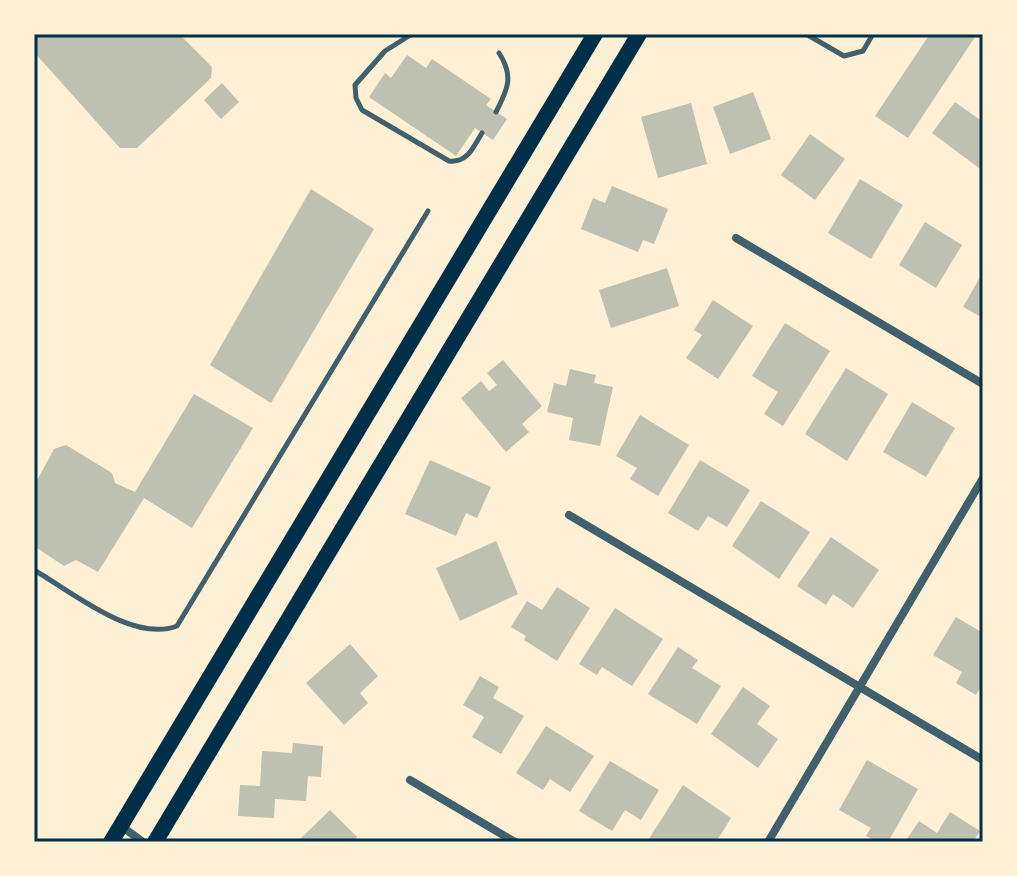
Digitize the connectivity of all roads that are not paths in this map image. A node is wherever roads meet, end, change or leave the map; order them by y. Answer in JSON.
{"nodes":[{"id":1,"x":412,"y":34,"type":"edge"},
{"id":2,"x":595,"y":34,"type":"edge"},
{"id":3,"x":639,"y":34,"type":"edge"},
{"id":4,"x":806,"y":34,"type":"edge"},
{"id":5,"x":873,"y":34,"type":"edge"},
{"id":6,"x":499,"y":53,"type":"dead end"},
{"id":7,"x":496,"y":112,"type":"dead end"},
{"id":8,"x":482,"y":133,"type":"dead end"},
{"id":9,"x":428,"y":211,"type":"dead end"},
{"id":10,"x":736,"y":238,"type":"dead end"},
{"id":11,"x":983,"y":384,"type":"edge"},
{"id":12,"x":983,"y":478,"type":"edge"},
{"id":13,"x":569,"y":515,"type":"dead end"},
{"id":14,"x":34,"y":570,"type":"edge"},
{"id":15,"x":860,"y":687,"type":"junction"},
{"id":16,"x":983,"y":760,"type":"edge"},
{"id":17,"x":410,"y":780,"type":"dead end"},
{"id":18,"x":121,"y":826,"type":"junction"},
{"id":19,"x":111,"y":842,"type":"edge"},
{"id":20,"x":143,"y":842,"type":"edge"},
{"id":21,"x":155,"y":842,"type":"edge"},
{"id":22,"x":515,"y":842,"type":"edge"},
{"id":23,"x":768,"y":842,"type":"edge"}],
"edges":[{"from":1,"to":8,"type":"lane"},
{"from":2,"to":18,"type":"main road"},
{"from":3,"to":21,"type":"main road"},
{"from":4,"to":5,"type":"lane"},
{"from":6,"to":7,"type":"lane"},
{"from":9,"to":14,"type":"lane"},
{"from":10,"to":11,"type":"street"},
{"from":12,"to":15,"type":"street"},
{"from":13,"to":15,"type":"street"},
{"from":15,"to":16,"type":"street"},
{"from":15,"to":23,"type":"street"},
{"from":17,"to":22,"type":"street"},
{"from":18,"to":19,"type":"main road"},
{"from":18,"to":20,"type":"street"}]}
